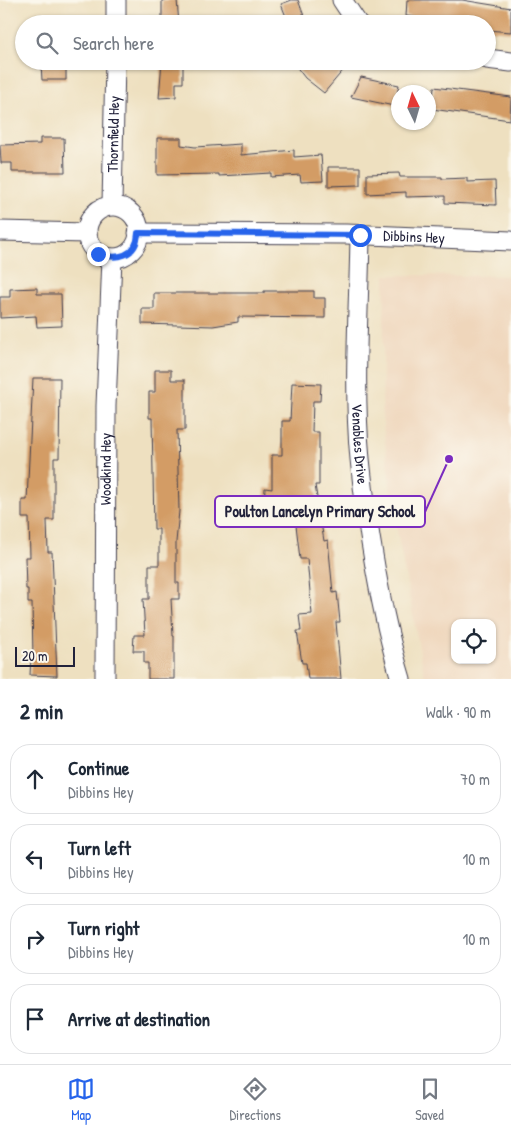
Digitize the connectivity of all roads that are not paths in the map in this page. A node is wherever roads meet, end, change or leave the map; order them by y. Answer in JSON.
{"nodes":[{"id":1,"x":116,"y":0,"type":"edge"},
{"id":2,"x":342,"y":0,"type":"edge"},
{"id":3,"x":116,"y":15,"type":"edge"},
{"id":4,"x":352,"y":15,"type":"edge"},
{"id":5,"x":496,"y":60,"type":"edge"},
{"id":6,"x":511,"y":62,"type":"edge"},
{"id":7,"x":115,"y":70,"type":"edge"},
{"id":8,"x":112,"y":205,"type":"junction"},
{"id":9,"x":0,"y":231,"type":"edge"},
{"id":10,"x":87,"y":232,"type":"junction"},
{"id":11,"x":138,"y":233,"type":"junction"},
{"id":12,"x":360,"y":235,"type":"junction"},
{"id":13,"x":511,"y":241,"type":"edge"},
{"id":14,"x":112,"y":258,"type":"junction"},
{"id":15,"x":105,"y":679,"type":"edge"},
{"id":16,"x":401,"y":679,"type":"edge"}],
"edges":[{"from":1,"to":3,"type":"street"},
{"from":2,"to":4,"type":"street"},
{"from":5,"to":6,"type":"street"},
{"from":7,"to":8,"type":"street","name":"Thornfield Hey"},
{"from":8,"to":10,"type":"street"},
{"from":8,"to":11,"type":"street"},
{"from":9,"to":10,"type":"street"},
{"from":10,"to":14,"type":"street"},
{"from":11,"to":12,"type":"street","name":"Dibbins Hey"},
{"from":11,"to":14,"type":"street"},
{"from":12,"to":13,"type":"street","name":"Dibbins Hey"},
{"from":12,"to":16,"type":"street","name":"Venables Drive"},
{"from":14,"to":15,"type":"street","name":"Woodkind Hey"}]}
